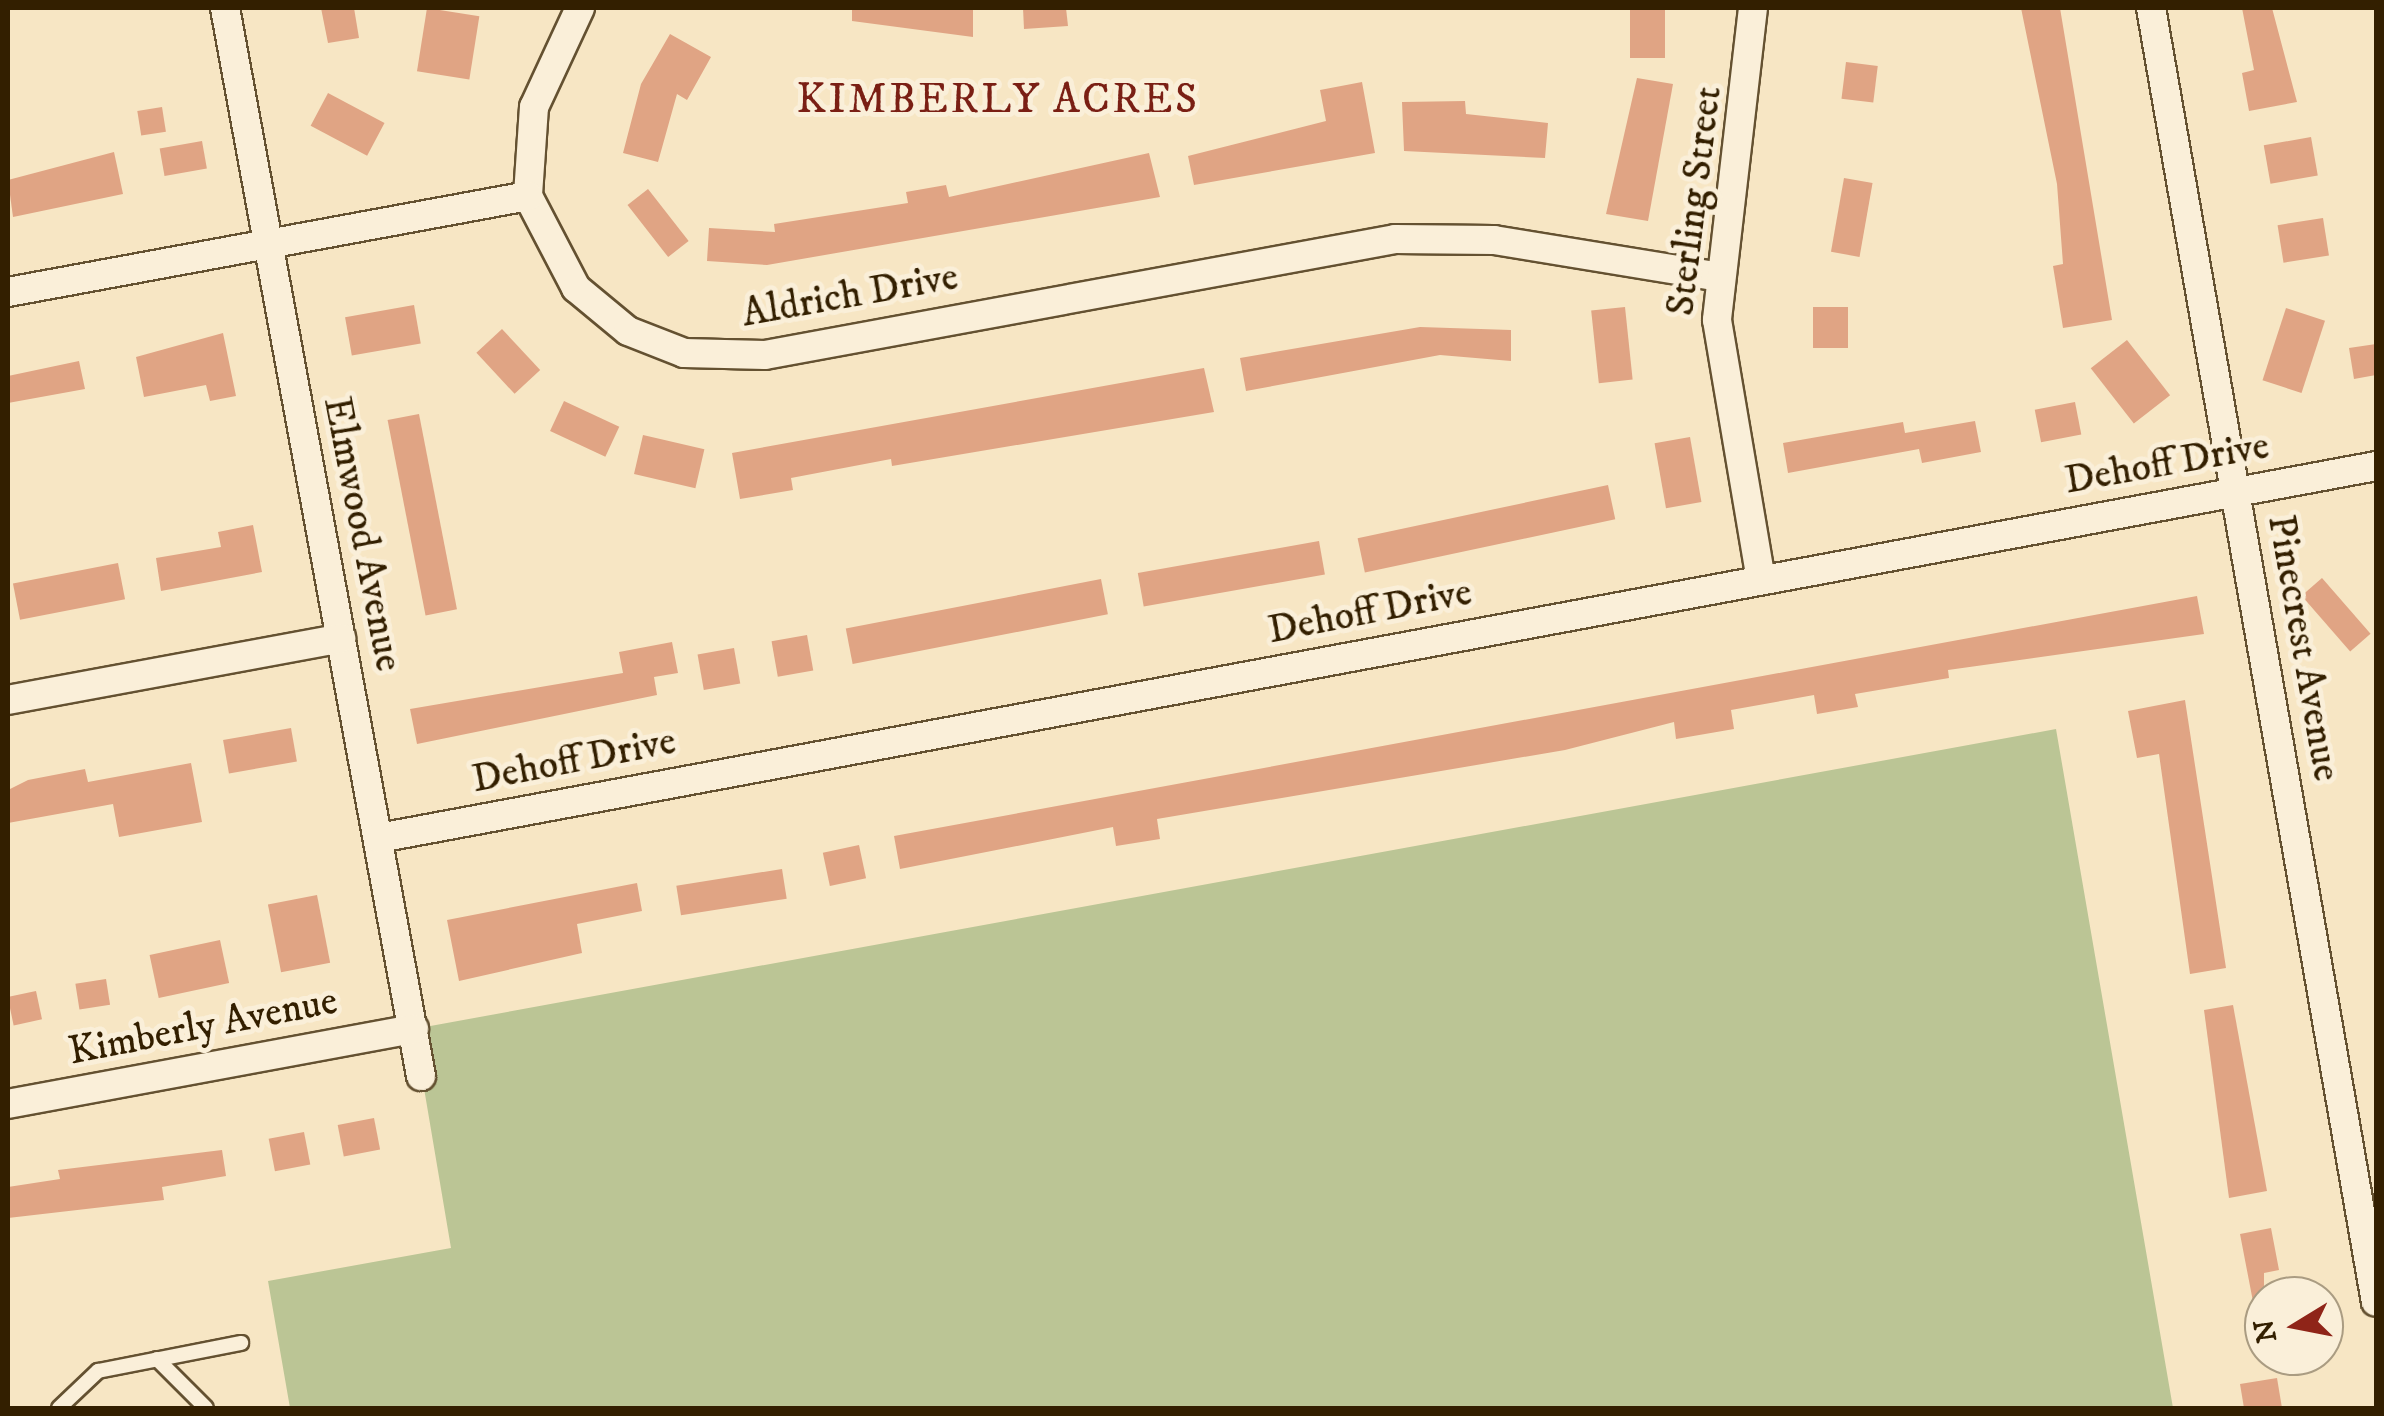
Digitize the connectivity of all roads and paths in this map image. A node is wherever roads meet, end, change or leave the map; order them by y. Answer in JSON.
{"nodes":[{"id":1,"x":225,"y":8,"type":"edge"},
{"id":2,"x":580,"y":8,"type":"edge"},
{"id":3,"x":1752,"y":8,"type":"edge"},
{"id":4,"x":2151,"y":8,"type":"edge"},
{"id":5,"x":528,"y":196,"type":"junction"},
{"id":6,"x":268,"y":243,"type":"junction"},
{"id":7,"x":1722,"y":277,"type":"junction"},
{"id":8,"x":8,"y":292,"type":"edge"},
{"id":9,"x":2376,"y":466,"type":"edge"},
{"id":10,"x":2236,"y":492,"type":"junction"},
{"id":11,"x":1761,"y":580,"type":"junction"},
{"id":12,"x":341,"y":638,"type":"junction"},
{"id":13,"x":8,"y":700,"type":"edge"},
{"id":14,"x":379,"y":838,"type":"junction"},
{"id":15,"x":414,"y":1029,"type":"junction"},
{"id":16,"x":420,"y":1076,"type":"dead end"},
{"id":17,"x":8,"y":1104,"type":"edge"},
{"id":18,"x":2376,"y":1302,"type":"edge"},
{"id":19,"x":241,"y":1343,"type":"dead end"},
{"id":20,"x":157,"y":1359,"type":"junction"},
{"id":21,"x":59,"y":1408,"type":"edge"},
{"id":22,"x":206,"y":1408,"type":"edge"}],
"edges":[{"from":1,"to":6,"type":"street","name":"Elmwood Avenue"},
{"from":2,"to":5,"type":"street"},
{"from":3,"to":7,"type":"street","name":"Sterling Street"},
{"from":4,"to":10,"type":"street","name":"Pinecrest Avenue"},
{"from":5,"to":6,"type":"street"},
{"from":5,"to":7,"type":"street","name":"Aldrich Drive"},
{"from":6,"to":8,"type":"street"},
{"from":6,"to":12,"type":"street","name":"Elmwood Avenue"},
{"from":7,"to":11,"type":"street","name":"Sterling Street"},
{"from":9,"to":10,"type":"street","name":"Dehoff Drive"},
{"from":10,"to":11,"type":"street","name":"Dehoff Drive"},
{"from":10,"to":18,"type":"street","name":"Pinecrest Avenue"},
{"from":11,"to":14,"type":"street","name":"Dehoff Drive"},
{"from":12,"to":13,"type":"street"},
{"from":12,"to":14,"type":"street","name":"Elmwood Avenue"},
{"from":14,"to":15,"type":"street","name":"Elmwood Avenue"},
{"from":15,"to":16,"type":"street","name":"Elmwood Avenue"},
{"from":15,"to":17,"type":"street","name":"Kimberly Avenue"},
{"from":19,"to":20,"type":"lane"},
{"from":20,"to":21,"type":"lane"},
{"from":20,"to":22,"type":"lane"}]}
